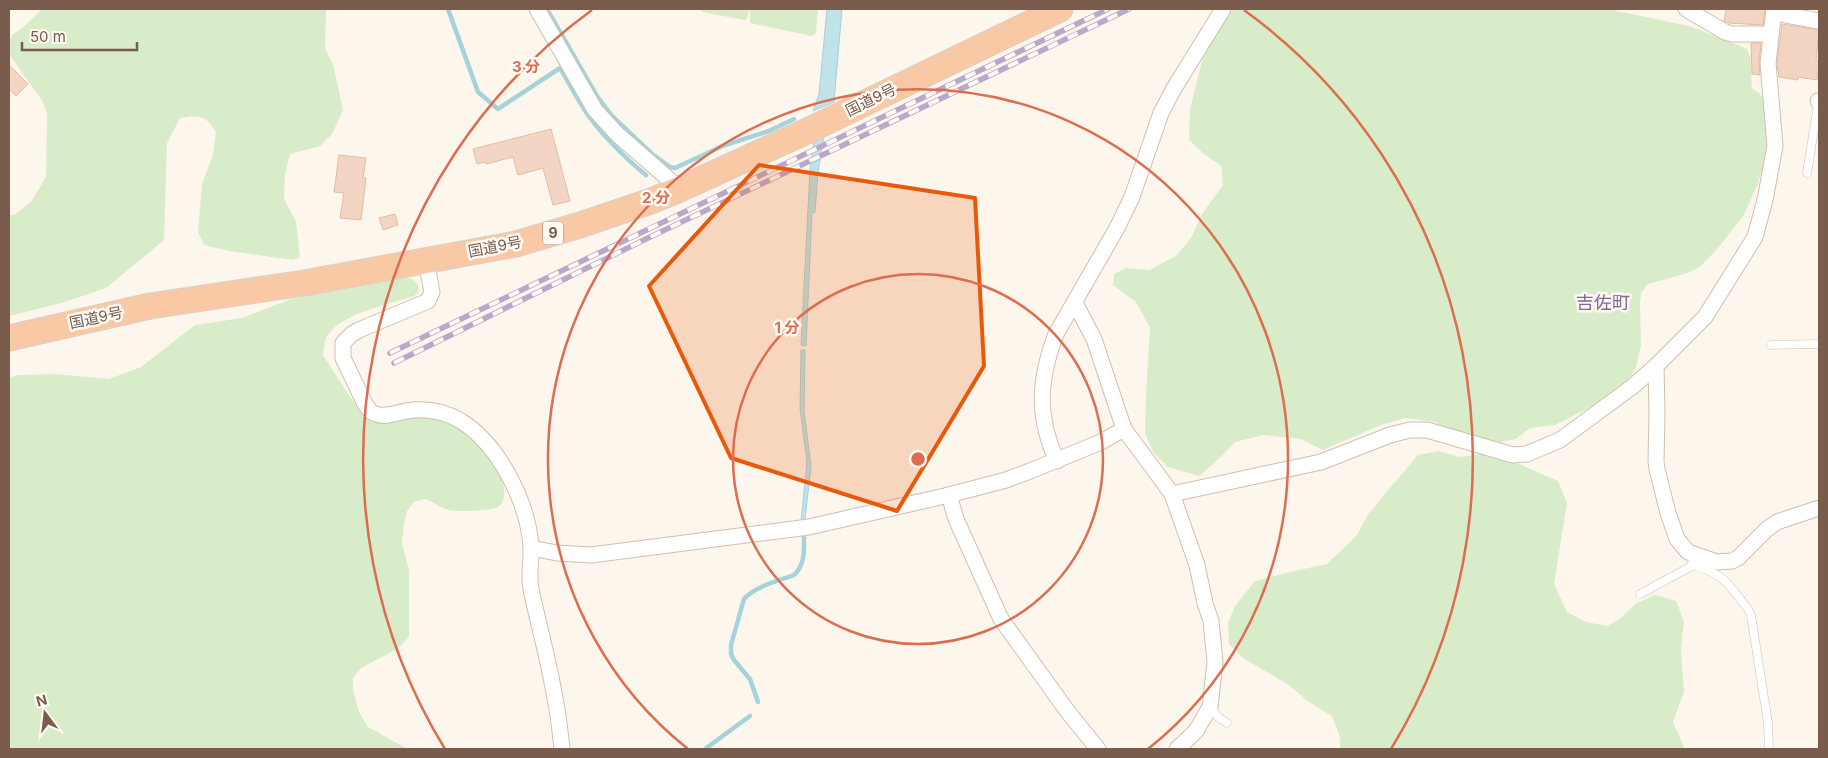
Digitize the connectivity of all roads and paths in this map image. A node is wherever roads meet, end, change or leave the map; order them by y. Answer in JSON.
{"nodes":[{"id":1,"x":537,"y":9,"type":"edge"},
{"id":2,"x":1060,"y":9,"type":"edge"},
{"id":3,"x":1223,"y":9,"type":"edge"},
{"id":4,"x":1686,"y":9,"type":"edge"},
{"id":5,"x":1774,"y":11,"type":"edge"},
{"id":6,"x":1819,"y":21,"type":"edge"},
{"id":7,"x":1770,"y":34,"type":"junction"},
{"id":8,"x":1819,"y":99,"type":"edge"},
{"id":9,"x":1807,"y":173,"type":"dead end"},
{"id":10,"x":680,"y":189,"type":"junction"},
{"id":11,"x":426,"y":260,"type":"junction"},
{"id":12,"x":1075,"y":302,"type":"junction"},
{"id":13,"x":9,"y":338,"type":"edge"},
{"id":14,"x":1819,"y":344,"type":"edge"},
{"id":15,"x":1771,"y":345,"type":"dead end"},
{"id":16,"x":1656,"y":366,"type":"junction"},
{"id":17,"x":1124,"y":429,"type":"junction"},
{"id":18,"x":1057,"y":461,"type":"junction"},
{"id":19,"x":1172,"y":494,"type":"junction"},
{"id":20,"x":949,"y":495,"type":"junction"},
{"id":21,"x":1819,"y":508,"type":"edge"},
{"id":22,"x":531,"y":548,"type":"junction"},
{"id":23,"x":1693,"y":560,"type":"junction"},
{"id":24,"x":1640,"y":594,"type":"dead end"},
{"id":25,"x":1210,"y":707,"type":"junction"},
{"id":26,"x":1227,"y":723,"type":"dead end"},
{"id":27,"x":562,"y":749,"type":"edge"},
{"id":28,"x":1098,"y":749,"type":"edge"},
{"id":29,"x":1177,"y":749,"type":"edge"},
{"id":30,"x":1769,"y":749,"type":"edge"}],
"edges":[{"from":1,"to":10,"type":"street"},
{"from":2,"to":10,"type":"highway","name":"国道9号","number":"9"},
{"from":3,"to":12,"type":"street"},
{"from":4,"to":7,"type":"street"},
{"from":5,"to":6,"type":"street"},
{"from":5,"to":7,"type":"street"},
{"from":7,"to":16,"type":"street"},
{"from":8,"to":9,"type":"lane"},
{"from":10,"to":11,"type":"highway","name":"国道9号","number":"9"},
{"from":11,"to":13,"type":"highway","name":"国道9号","number":"9"},
{"from":11,"to":22,"type":"street"},
{"from":12,"to":17,"type":"street"},
{"from":12,"to":18,"type":"street"},
{"from":14,"to":15,"type":"lane"},
{"from":16,"to":19,"type":"street"},
{"from":16,"to":23,"type":"street"},
{"from":17,"to":18,"type":"street"},
{"from":17,"to":19,"type":"street"},
{"from":18,"to":20,"type":"street"},
{"from":19,"to":25,"type":"street"},
{"from":20,"to":22,"type":"street"},
{"from":20,"to":28,"type":"street"},
{"from":21,"to":23,"type":"street"},
{"from":22,"to":27,"type":"street"},
{"from":23,"to":24,"type":"lane"},
{"from":23,"to":30,"type":"lane"},
{"from":25,"to":26,"type":"lane"},
{"from":25,"to":29,"type":"street"}]}
